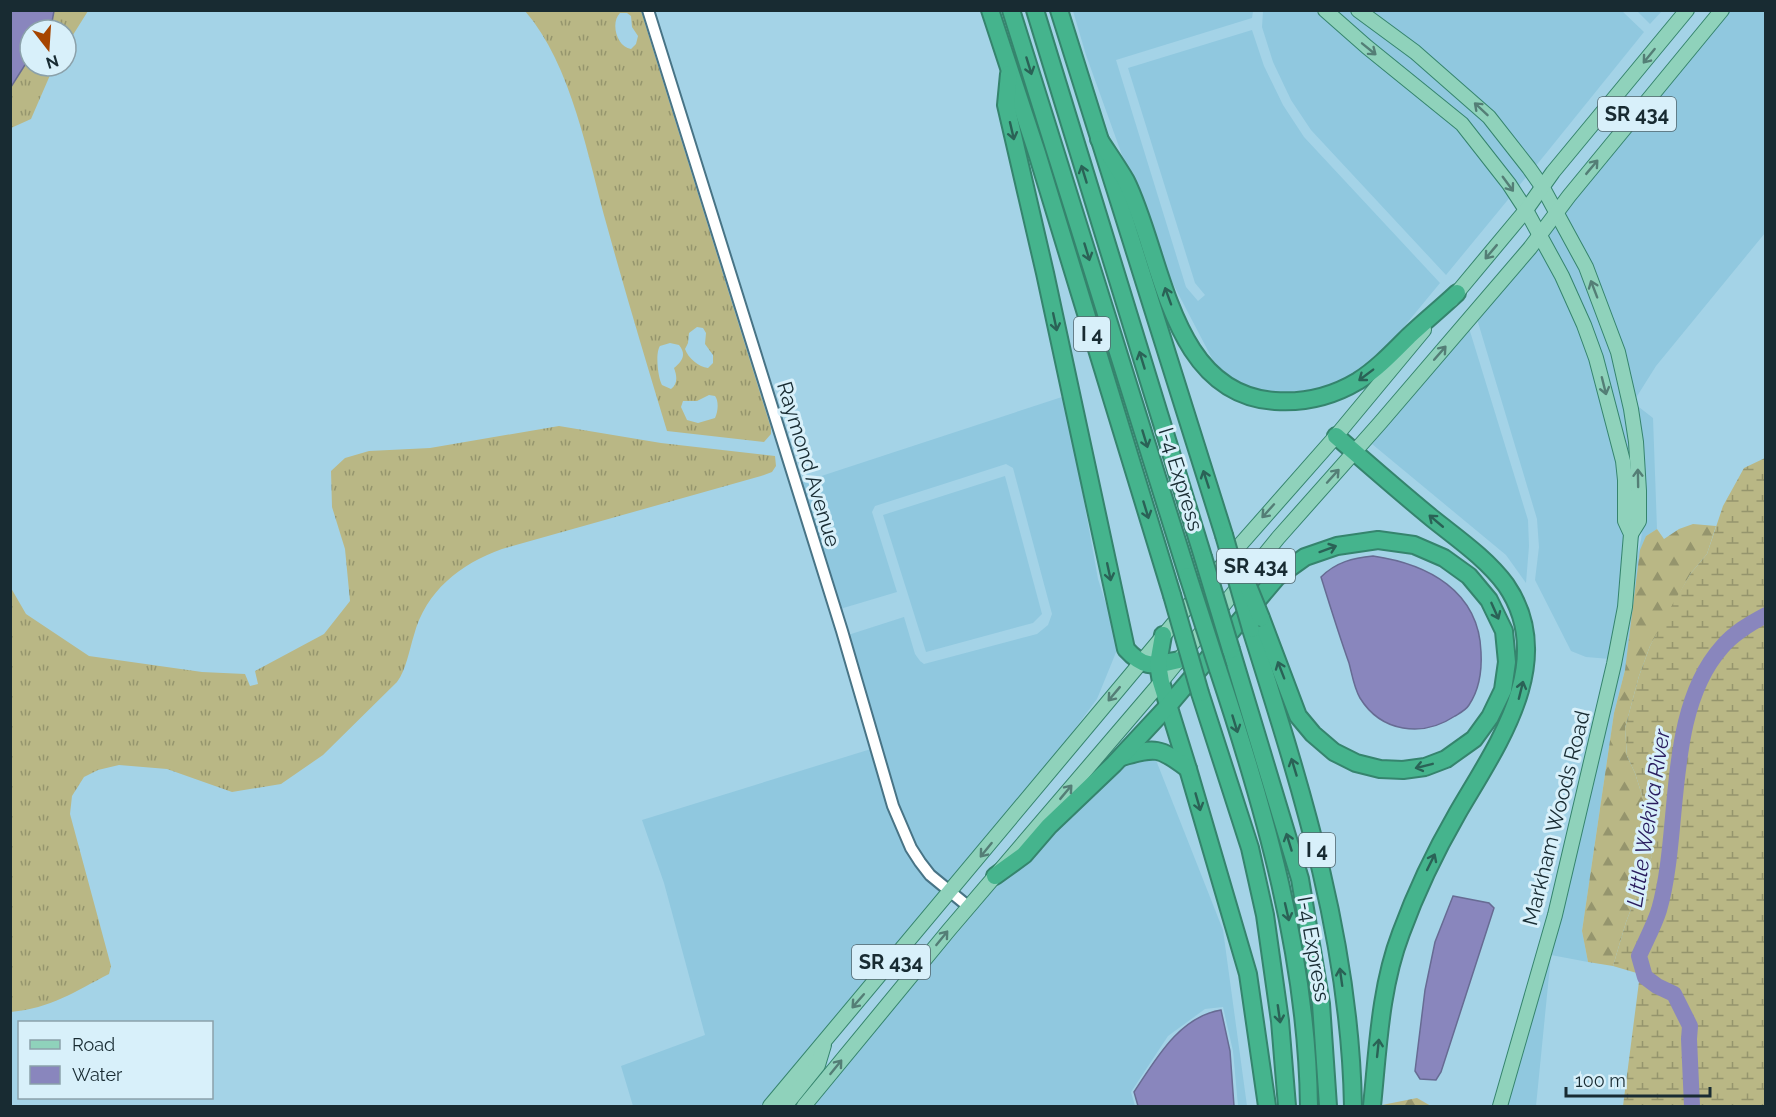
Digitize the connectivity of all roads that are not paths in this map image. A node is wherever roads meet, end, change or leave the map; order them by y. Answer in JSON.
{"nodes":[{"id":1,"x":648,"y":10,"type":"edge"},
{"id":2,"x":990,"y":10,"type":"edge"},
{"id":3,"x":1011,"y":10,"type":"edge"},
{"id":4,"x":1035,"y":10,"type":"edge"},
{"id":5,"x":1059,"y":10,"type":"edge"},
{"id":6,"x":1325,"y":10,"type":"edge"},
{"id":7,"x":1358,"y":10,"type":"edge"},
{"id":8,"x":1687,"y":10,"type":"edge"},
{"id":9,"x":1722,"y":10,"type":"edge"},
{"id":10,"x":1009,"y":74,"type":"junction"},
{"id":11,"x":1099,"y":139,"type":"junction"},
{"id":12,"x":1543,"y":188,"type":"junction"},
{"id":13,"x":1526,"y":210,"type":"junction"},
{"id":14,"x":1556,"y":213,"type":"junction"},
{"id":15,"x":1540,"y":236,"type":"junction"},
{"id":16,"x":1456,"y":293,"type":"junction"},
{"id":17,"x":1336,"y":436,"type":"junction"},
{"id":18,"x":1355,"y":452,"type":"junction"},
{"id":19,"x":1631,"y":534,"type":"junction"},
{"id":20,"x":1256,"y":624,"type":"junction"},
{"id":21,"x":1163,"y":635,"type":"junction"},
{"id":22,"x":1179,"y":660,"type":"junction"},
{"id":23,"x":1140,"y":663,"type":"junction"},
{"id":24,"x":1158,"y":664,"type":"junction"},
{"id":25,"x":1161,"y":682,"type":"junction"},
{"id":26,"x":1168,"y":706,"type":"junction"},
{"id":27,"x":1121,"y":757,"type":"junction"},
{"id":28,"x":1188,"y":769,"type":"junction"},
{"id":29,"x":995,"y":876,"type":"junction"},
{"id":30,"x":951,"y":893,"type":"junction"},
{"id":31,"x":969,"y":907,"type":"junction"},
{"id":32,"x":828,"y":1036,"type":"junction"},
{"id":33,"x":771,"y":1107,"type":"edge"},
{"id":34,"x":785,"y":1107,"type":"edge"},
{"id":35,"x":804,"y":1107,"type":"edge"},
{"id":36,"x":1267,"y":1107,"type":"edge"},
{"id":37,"x":1287,"y":1107,"type":"edge"},
{"id":38,"x":1309,"y":1107,"type":"edge"},
{"id":39,"x":1328,"y":1107,"type":"edge"},
{"id":40,"x":1353,"y":1107,"type":"edge"},
{"id":41,"x":1372,"y":1107,"type":"edge"},
{"id":42,"x":1500,"y":1107,"type":"edge"}],
"edges":[{"from":1,"to":30,"type":"street","name":"Raymond Avenue"},
{"from":2,"to":10,"type":"highway","number":"I 4"},
{"from":3,"to":38,"type":"highway","name":"I-4 Express","one_way":true,"bridge":true},
{"from":39,"to":4,"type":"highway","name":"I-4 Express","one_way":true,"bridge":true},
{"from":5,"to":11,"type":"highway","number":"I 4"},
{"from":6,"to":13,"type":"main road","name":"Markham Woods Road","one_way":true},
{"from":12,"to":7,"type":"main road","name":"Markham Woods Road","one_way":true},
{"from":8,"to":12,"type":"main road","number":"SR 434","one_way":true},
{"from":14,"to":9,"type":"main road","number":"SR 434","one_way":true},
{"from":10,"to":23,"type":"highway","one_way":true},
{"from":10,"to":37,"type":"highway","number":"I 4","one_way":true,"bridge":true},
{"from":16,"to":11,"type":"highway","one_way":true},
{"from":20,"to":11,"type":"highway","number":"I 4","one_way":true,"bridge":true},
{"from":12,"to":13,"type":"main road","number":"SR 434"},
{"from":12,"to":14,"type":"main road","name":"Markham Woods Road"},
{"from":13,"to":15,"type":"main road","name":"Markham Woods Road"},
{"from":13,"to":16,"type":"main road","number":"SR 434","one_way":true},
{"from":14,"to":15,"type":"main road","number":"SR 434"},
{"from":19,"to":14,"type":"main road","name":"Markham Woods Road","one_way":true},
{"from":18,"to":15,"type":"main road","number":"SR 434","one_way":true},
{"from":15,"to":19,"type":"main road","name":"Markham Woods Road","one_way":true},
{"from":16,"to":17,"type":"main road","number":"SR 434"},
{"from":17,"to":18,"type":"highway"},
{"from":17,"to":21,"type":"main road","number":"SR 434","one_way":true},
{"from":22,"to":18,"type":"main road","number":"SR 434","one_way":true},
{"from":41,"to":18,"type":"highway","one_way":true},
{"from":19,"to":42,"type":"main road","name":"Markham Woods Road"},
{"from":26,"to":20,"type":"highway","one_way":true},
{"from":40,"to":20,"type":"highway","number":"I 4","one_way":true},
{"from":21,"to":23,"type":"main road","number":"SR 434"},
{"from":21,"to":24,"type":"highway"},
{"from":22,"to":24,"type":"highway"},
{"from":22,"to":25,"type":"main road","number":"SR 434"},
{"from":23,"to":24,"type":"highway"},
{"from":23,"to":30,"type":"main road","number":"SR 434","one_way":true},
{"from":24,"to":25,"type":"highway"},
{"from":25,"to":26,"type":"highway"},
{"from":29,"to":25,"type":"main road","number":"SR 434","one_way":true},
{"from":26,"to":27,"type":"highway"},
{"from":26,"to":28,"type":"highway"},
{"from":27,"to":28,"type":"highway"},
{"from":27,"to":29,"type":"highway"},
{"from":28,"to":36,"type":"highway","one_way":true},
{"from":29,"to":31,"type":"main road","number":"SR 434"},
{"from":30,"to":31,"type":"street","name":"Raymond Avenue"},
{"from":30,"to":32,"type":"main road","number":"SR 434","one_way":true},
{"from":35,"to":31,"type":"main road","number":"SR 434","one_way":true},
{"from":32,"to":33,"type":"main road","number":"SR 434"},
{"from":32,"to":34,"type":"main road"}]}
